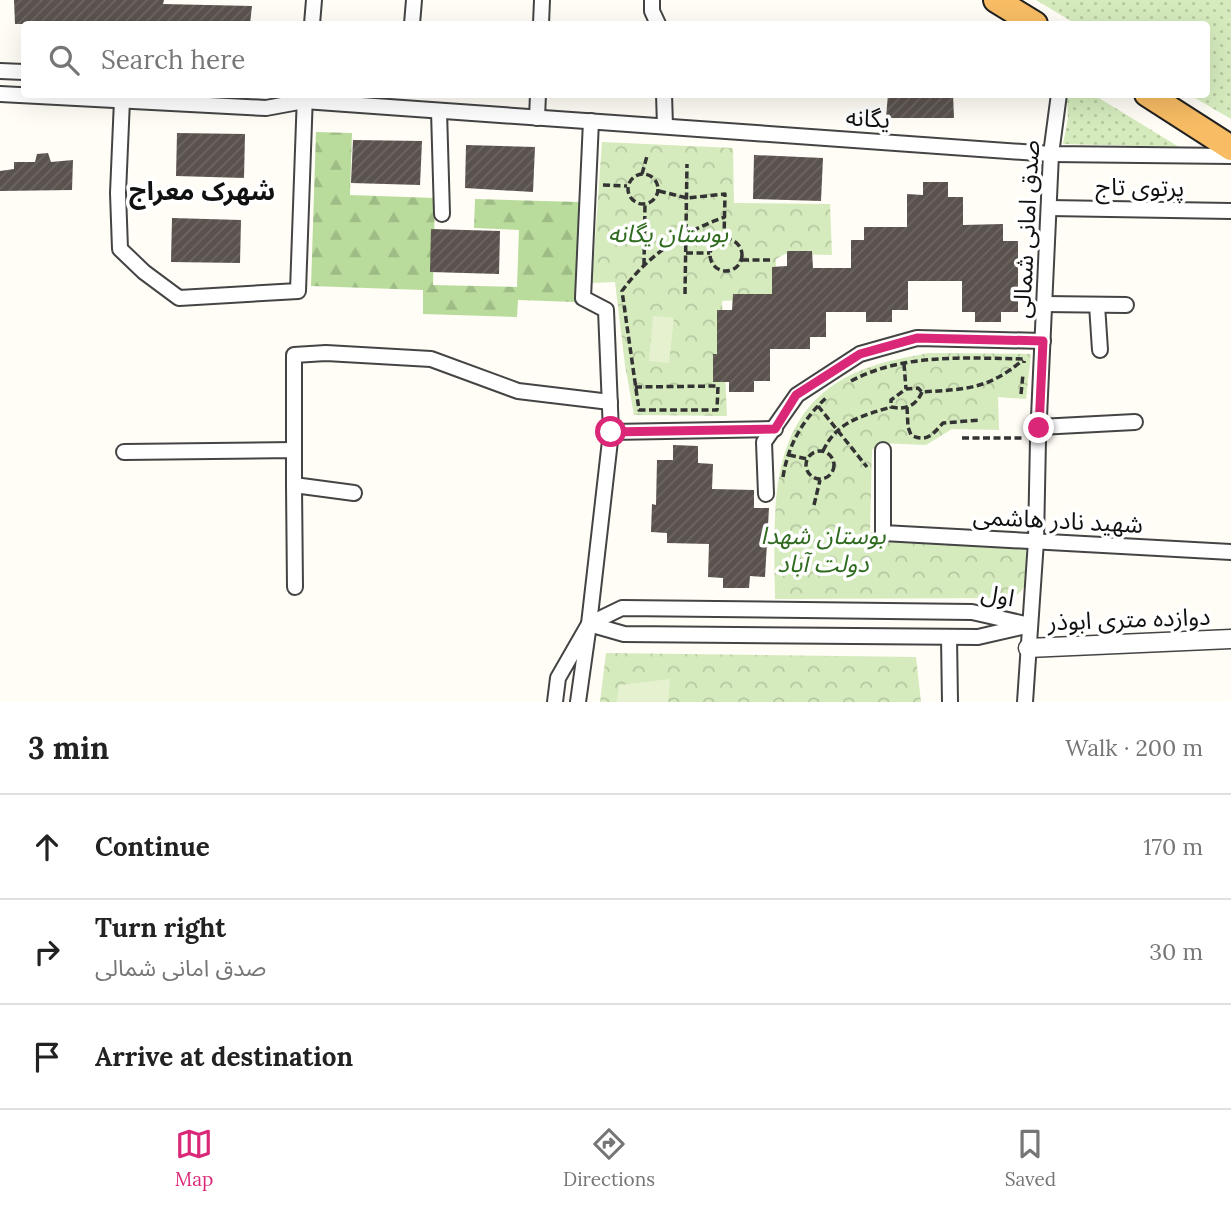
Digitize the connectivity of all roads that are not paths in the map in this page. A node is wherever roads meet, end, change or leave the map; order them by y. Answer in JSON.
{"nodes":[{"id":1,"x":314,"y":0,"type":"edge"},
{"id":2,"x":414,"y":0,"type":"edge"},
{"id":3,"x":542,"y":0,"type":"edge"},
{"id":4,"x":652,"y":0,"type":"edge"},
{"id":5,"x":990,"y":0,"type":"edge"},
{"id":6,"x":996,"y":0,"type":"edge"},
{"id":7,"x":312,"y":21,"type":"edge"},
{"id":8,"x":412,"y":21,"type":"edge"},
{"id":9,"x":541,"y":21,"type":"edge"},
{"id":10,"x":657,"y":21,"type":"edge"},
{"id":11,"x":1009,"y":21,"type":"edge"},
{"id":12,"x":1030,"y":21,"type":"edge"},
{"id":13,"x":0,"y":71,"type":"edge"},
{"id":14,"x":21,"y":72,"type":"edge"},
{"id":15,"x":0,"y":94,"type":"edge"},
{"id":16,"x":21,"y":95,"type":"edge"},
{"id":17,"x":81,"y":98,"type":"edge"},
{"id":18,"x":305,"y":98,"type":"edge"},
{"id":19,"x":538,"y":98,"type":"edge"},
{"id":20,"x":664,"y":98,"type":"edge"},
{"id":21,"x":1058,"y":98,"type":"edge"},
{"id":22,"x":1153,"y":98,"type":"edge"},
{"id":23,"x":122,"y":100,"type":"junction"},
{"id":24,"x":407,"y":102,"type":"edge"},
{"id":25,"x":439,"y":111,"type":"junction"},
{"id":26,"x":537,"y":118,"type":"junction"},
{"id":27,"x":591,"y":121,"type":"junction"},
{"id":28,"x":665,"y":126,"type":"junction"},
{"id":29,"x":1231,"y":148,"type":"edge"},
{"id":30,"x":1051,"y":153,"type":"junction"},
{"id":31,"x":1231,"y":156,"type":"edge"},
{"id":32,"x":1049,"y":208,"type":"junction"},
{"id":33,"x":1231,"y":211,"type":"edge"},
{"id":34,"x":442,"y":214,"type":"dead end"},
{"id":35,"x":1044,"y":304,"type":"junction"},
{"id":36,"x":1097,"y":304,"type":"junction"},
{"id":37,"x":1126,"y":305,"type":"dead end"},
{"id":38,"x":1043,"y":341,"type":"junction"},
{"id":39,"x":1100,"y":350,"type":"dead end"},
{"id":40,"x":610,"y":402,"type":"junction"},
{"id":41,"x":1135,"y":422,"type":"dead end"},
{"id":42,"x":775,"y":429,"type":"junction"},
{"id":43,"x":611,"y":432,"type":"junction"},
{"id":44,"x":1038,"y":433,"type":"junction"},
{"id":45,"x":294,"y":450,"type":"junction"},
{"id":46,"x":883,"y":450,"type":"dead end"},
{"id":47,"x":124,"y":452,"type":"dead end"},
{"id":48,"x":294,"y":485,"type":"junction"},
{"id":49,"x":354,"y":493,"type":"dead end"},
{"id":50,"x":766,"y":494,"type":"dead end"},
{"id":51,"x":1036,"y":541,"type":"junction"},
{"id":52,"x":1231,"y":552,"type":"edge"},
{"id":53,"x":295,"y":587,"type":"dead end"},
{"id":54,"x":589,"y":624,"type":"junction"},
{"id":55,"x":1030,"y":625,"type":"junction"},
{"id":56,"x":949,"y":637,"type":"junction"},
{"id":57,"x":1231,"y":639,"type":"edge"},
{"id":58,"x":1028,"y":648,"type":"junction"},
{"id":59,"x":555,"y":702,"type":"edge"},
{"id":60,"x":578,"y":702,"type":"edge"},
{"id":61,"x":950,"y":702,"type":"edge"},
{"id":62,"x":1025,"y":702,"type":"edge"}],
"edges":[{"from":1,"to":7,"type":"street"},
{"from":2,"to":8,"type":"street"},
{"from":3,"to":9,"type":"street"},
{"from":4,"to":10,"type":"street"},
{"from":5,"to":11,"type":"street"},
{"from":6,"to":12,"type":"highway"},
{"from":13,"to":14,"type":"street"},
{"from":15,"to":16,"type":"street","name":"یگانه"},
{"from":17,"to":23,"type":"street","name":"یگانه"},
{"from":18,"to":23,"type":"street","name":"یگانه"},
{"from":18,"to":23,"type":"street"},
{"from":18,"to":24,"type":"street","name":"یگانه"},
{"from":19,"to":26,"type":"street"},
{"from":20,"to":28,"type":"street"},
{"from":21,"to":30,"type":"street","name":"صدق امانی شمالی"},
{"from":22,"to":29,"type":"highway"},
{"from":24,"to":25,"type":"street","name":"یگانه"},
{"from":25,"to":26,"type":"street","name":"یگانه"},
{"from":25,"to":34,"type":"street"},
{"from":26,"to":27,"type":"street","name":"یگانه"},
{"from":27,"to":28,"type":"street","name":"یگانه"},
{"from":27,"to":40,"type":"street"},
{"from":28,"to":30,"type":"street","name":"یگانه"},
{"from":30,"to":31,"type":"street","name":"یگانه"},
{"from":30,"to":32,"type":"street","name":"صدق امانی شمالی"},
{"from":32,"to":33,"type":"street","name":"پرتوی تاج"},
{"from":32,"to":35,"type":"street","name":"صدق امانی شمالی"},
{"from":35,"to":36,"type":"street"},
{"from":35,"to":38,"type":"street","name":"صدق امانی شمالی"},
{"from":36,"to":37,"type":"street"},
{"from":36,"to":39,"type":"street"},
{"from":38,"to":42,"type":"street"},
{"from":38,"to":44,"type":"street","name":"صدق امانی شمالی"},
{"from":40,"to":43,"type":"street"},
{"from":40,"to":45,"type":"street"},
{"from":41,"to":44,"type":"street"},
{"from":42,"to":43,"type":"street"},
{"from":42,"to":50,"type":"street"},
{"from":43,"to":54,"type":"street"},
{"from":44,"to":51,"type":"street","name":"صدق امانی شمالی"},
{"from":45,"to":47,"type":"street"},
{"from":45,"to":48,"type":"street"},
{"from":46,"to":51,"type":"street","name":"شهید نادر هاشمی"},
{"from":48,"to":49,"type":"street"},
{"from":48,"to":53,"type":"street"},
{"from":51,"to":52,"type":"street","name":"شهید نادر هاشمی"},
{"from":51,"to":55,"type":"street","name":"صدق امانی شمالی"},
{"from":54,"to":55,"type":"street","name":"اول"},
{"from":54,"to":56,"type":"street","name":"اول"},
{"from":54,"to":59,"type":"street"},
{"from":54,"to":60,"type":"street"},
{"from":55,"to":56,"type":"street","name":"اول"},
{"from":55,"to":58,"type":"street","name":"صدق امانی شمالی"},
{"from":56,"to":61,"type":"street"},
{"from":57,"to":58,"type":"street","name":"دوازده متری ابوذر"},
{"from":58,"to":62,"type":"street","name":"صدق امانی شمالی"}]}
